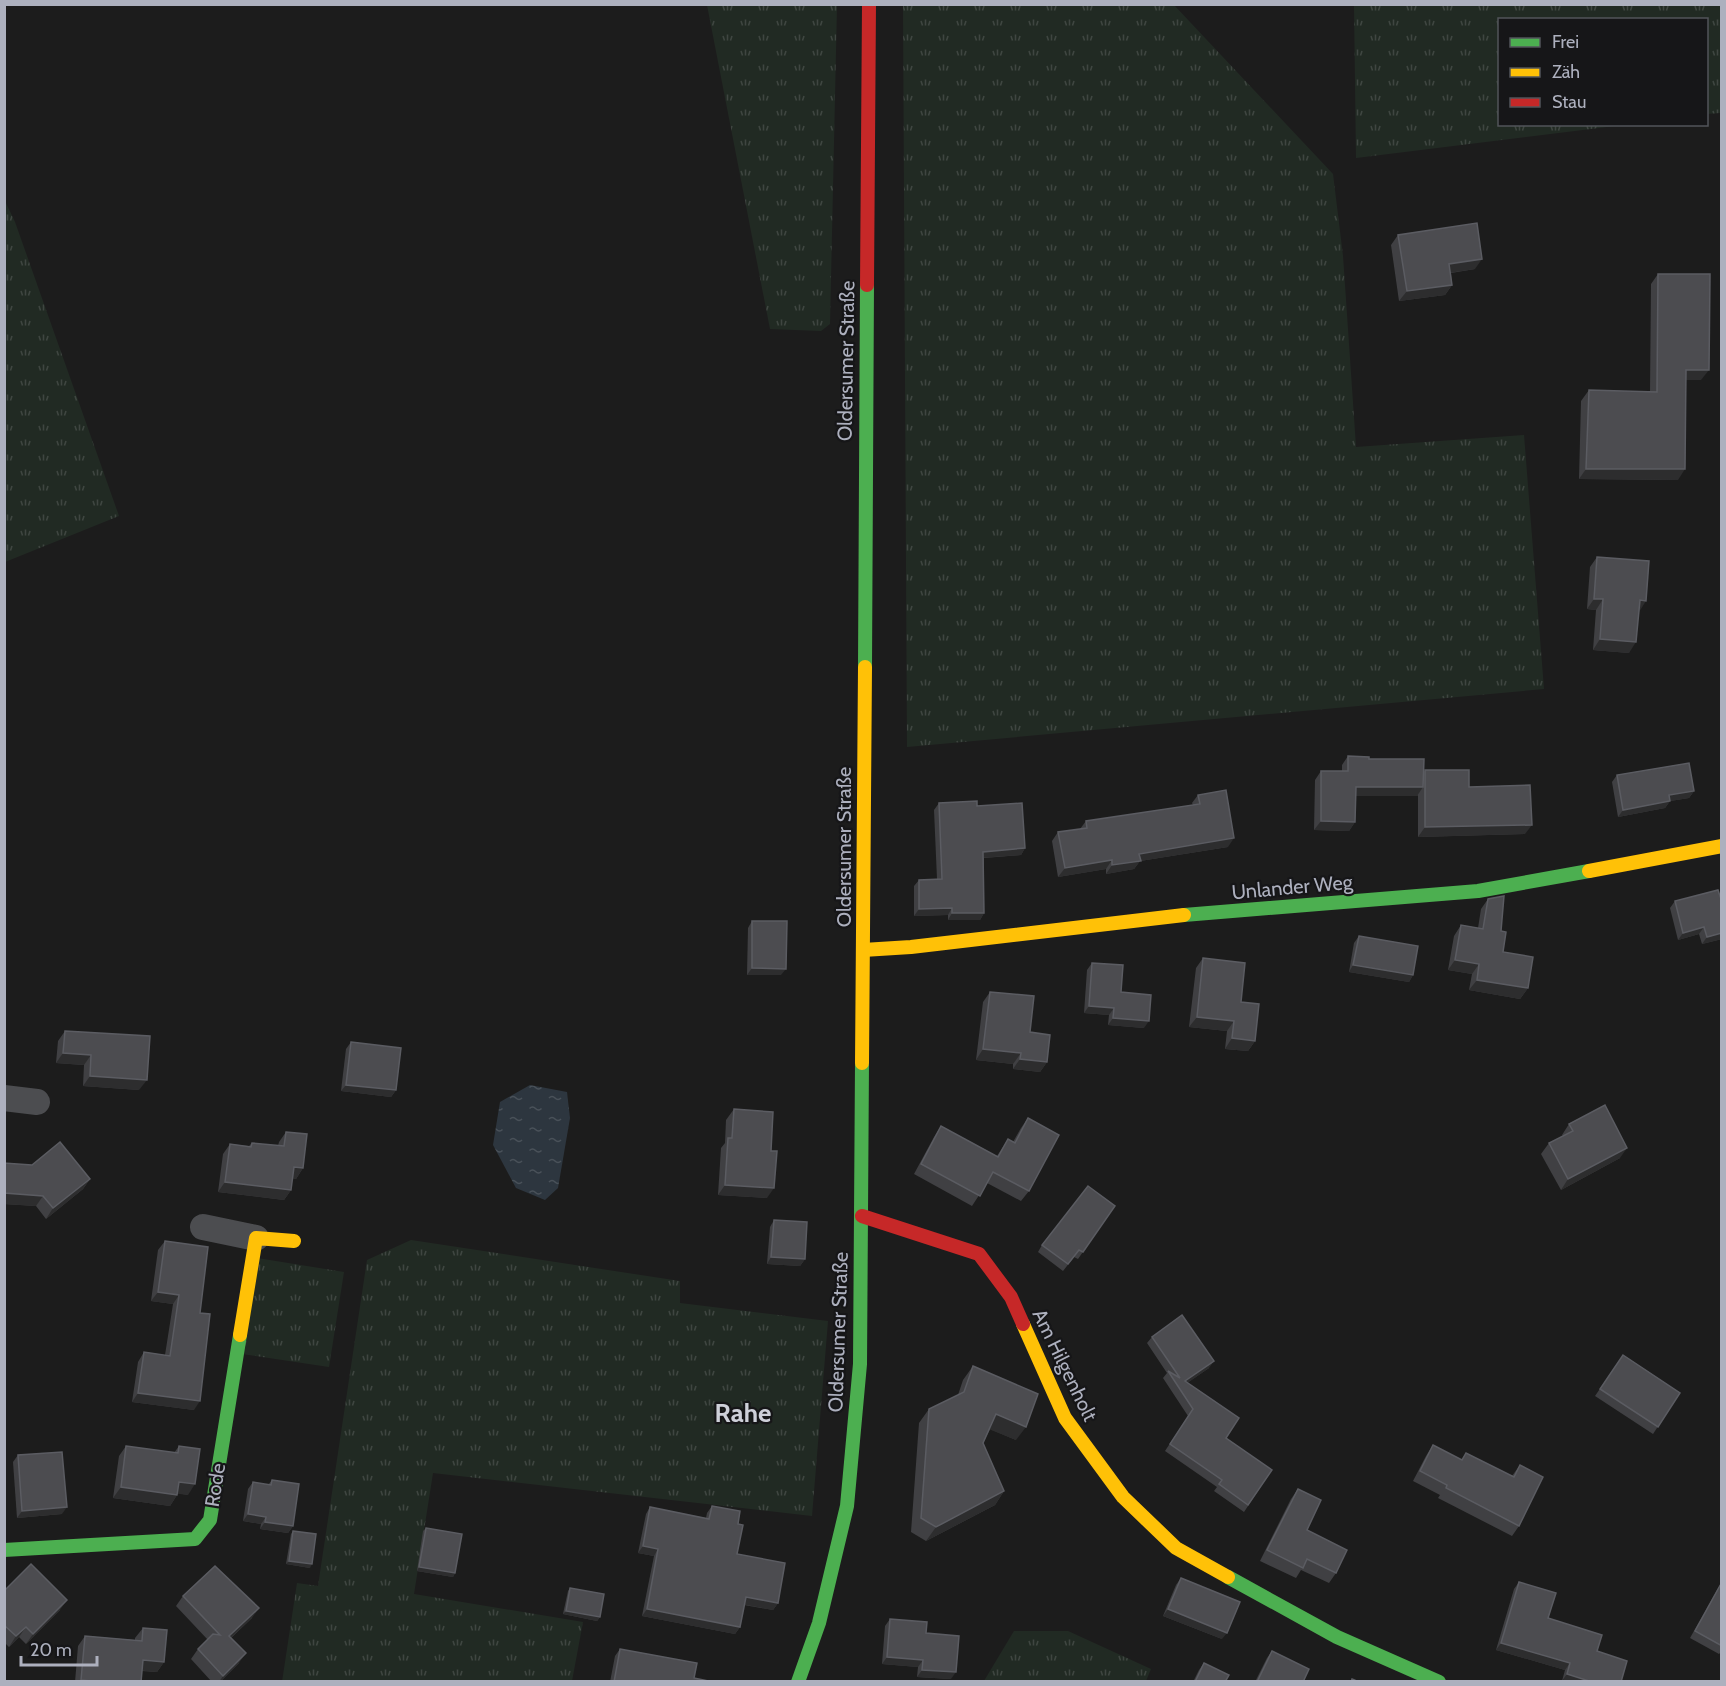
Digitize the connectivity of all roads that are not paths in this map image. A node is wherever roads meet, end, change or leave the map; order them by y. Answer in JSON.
{"nodes":[{"id":1,"x":868,"y":4,"type":"edge"},
{"id":2,"x":1722,"y":846,"type":"edge"},
{"id":3,"x":863,"y":950,"type":"junction"},
{"id":4,"x":4,"y":1098,"type":"edge"},
{"id":5,"x":37,"y":1102,"type":"dead end"},
{"id":6,"x":862,"y":1216,"type":"junction"},
{"id":7,"x":203,"y":1227,"type":"dead end"},
{"id":8,"x":256,"y":1238,"type":"junction"},
{"id":9,"x":294,"y":1240,"type":"dead end"},
{"id":10,"x":4,"y":1550,"type":"edge"},
{"id":11,"x":798,"y":1682,"type":"edge"},
{"id":12,"x":1439,"y":1682,"type":"edge"}],
"edges":[{"from":1,"to":3,"type":"street","name":"Oldersumer Straße"},
{"from":2,"to":3,"type":"street","name":"Unlander Weg"},
{"from":3,"to":6,"type":"street","name":"Oldersumer Straße"},
{"from":4,"to":5,"type":"street"},
{"from":6,"to":11,"type":"street","name":"Oldersumer Straße"},
{"from":6,"to":12,"type":"street","name":"Am Hilgenholt"},
{"from":7,"to":8,"type":"street"},
{"from":8,"to":9,"type":"street"},
{"from":8,"to":10,"type":"street","name":"Rode"}]}
